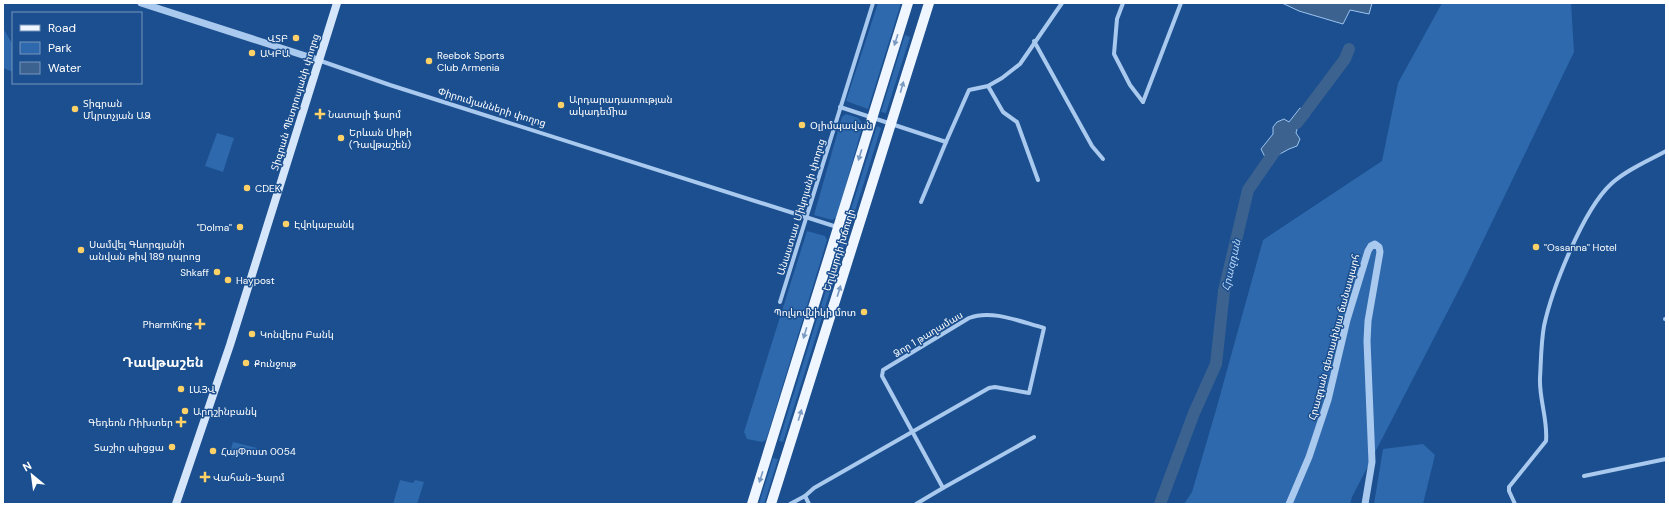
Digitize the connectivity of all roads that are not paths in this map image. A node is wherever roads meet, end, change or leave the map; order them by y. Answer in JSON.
{"nodes":[{"id":1,"x":141,"y":3,"type":"edge"},
{"id":2,"x":332,"y":3,"type":"edge"},
{"id":3,"x":337,"y":3,"type":"edge"},
{"id":4,"x":873,"y":3,"type":"edge"},
{"id":5,"x":908,"y":3,"type":"edge"},
{"id":6,"x":929,"y":3,"type":"edge"},
{"id":7,"x":1062,"y":3,"type":"edge"},
{"id":8,"x":1123,"y":3,"type":"edge"},
{"id":9,"x":1181,"y":3,"type":"edge"},
{"id":10,"x":1034,"y":41,"type":"junction"},
{"id":11,"x":316,"y":59,"type":"junction"},
{"id":12,"x":988,"y":86,"type":"junction"},
{"id":13,"x":840,"y":107,"type":"junction"},
{"id":14,"x":872,"y":118,"type":"junction"},
{"id":15,"x":891,"y":124,"type":"junction"},
{"id":16,"x":946,"y":142,"type":"junction"},
{"id":17,"x":1666,"y":151,"type":"edge"},
{"id":18,"x":1103,"y":160,"type":"dead end"},
{"id":19,"x":1038,"y":180,"type":"dead end"},
{"id":20,"x":921,"y":202,"type":"dead end"},
{"id":21,"x":806,"y":218,"type":"junction"},
{"id":22,"x":838,"y":228,"type":"junction"},
{"id":23,"x":780,"y":302,"type":"dead end"},
{"id":24,"x":912,"y":432,"type":"junction"},
{"id":25,"x":1034,"y":437,"type":"dead end"},
{"id":26,"x":769,"y":450,"type":"junction"},
{"id":27,"x":786,"y":457,"type":"junction"},
{"id":28,"x":1666,"y":459,"type":"edge"},
{"id":29,"x":1584,"y":476,"type":"dead end"},
{"id":30,"x":943,"y":488,"type":"junction"},
{"id":31,"x":805,"y":496,"type":"junction"},
{"id":32,"x":174,"y":504,"type":"edge"},
{"id":33,"x":752,"y":504,"type":"edge"},
{"id":34,"x":771,"y":504,"type":"edge"},
{"id":35,"x":790,"y":504,"type":"edge"},
{"id":36,"x":809,"y":504,"type":"edge"},
{"id":37,"x":916,"y":504,"type":"edge"},
{"id":38,"x":1289,"y":504,"type":"edge"},
{"id":39,"x":1365,"y":504,"type":"edge"},
{"id":40,"x":1515,"y":504,"type":"edge"}],
"edges":[{"from":1,"to":11,"type":"street","name":"Փիրումյանների փողոց"},
{"from":2,"to":11,"type":"main road","name":"Տիգրան Պետրոսյանի փողոց"},
{"from":3,"to":11,"type":"main road","name":"Տիգրան Պետրոսյանի փողոց"},
{"from":4,"to":13,"type":"street","name":"Անաստաս Միկոյանի փողոց"},
{"from":5,"to":14,"type":"main road","name":"Եղվարդի խճուղի","one_way":true},
{"from":15,"to":6,"type":"main road","name":"Եղվարդի խճուղի","one_way":true},
{"from":7,"to":10,"type":"street"},
{"from":8,"to":9,"type":"street"},
{"from":10,"to":12,"type":"street"},
{"from":10,"to":18,"type":"street"},
{"from":11,"to":21,"type":"street","name":"Փիրումյանների փողոց"},
{"from":11,"to":32,"type":"main road","name":"Տիգրան Պետրոսյանի փողոց"},
{"from":12,"to":16,"type":"street"},
{"from":12,"to":19,"type":"street"},
{"from":13,"to":14,"type":"street"},
{"from":13,"to":21,"type":"street","name":"Անաստաս Միկոյանի փողոց"},
{"from":14,"to":15,"type":"street"},
{"from":14,"to":22,"type":"main road","name":"Եղվարդի խճուղի","one_way":true},
{"from":15,"to":16,"type":"street"},
{"from":27,"to":15,"type":"main road","name":"Եղվարդի խճուղի","one_way":true},
{"from":16,"to":20,"type":"street"},
{"from":17,"to":40,"type":"street"},
{"from":21,"to":22,"type":"street","name":"Փիրումյանների փողոց"},
{"from":21,"to":23,"type":"street","name":"Անաստաս Միկոյանի փողոց"},
{"from":22,"to":26,"type":"main road","name":"Եղվարդի խճուղի","one_way":true},
{"from":24,"to":24,"type":"street","name":"Ձոր 1 թաղամաս"},
{"from":24,"to":30,"type":"street","name":"Ձոր 1 թաղամաս"},
{"from":24,"to":31,"type":"street","name":"Ձոր 1 թաղամաս"},
{"from":25,"to":30,"type":"street"},
{"from":26,"to":27,"type":"main road"},
{"from":26,"to":33,"type":"main road","name":"Եղվարդի խճուղի","one_way":true},
{"from":27,"to":34,"type":"main road","name":"Եղվարդի խճուղի"},
{"from":28,"to":29,"type":"street"},
{"from":30,"to":37,"type":"street"},
{"from":31,"to":35,"type":"street","name":"Ձոր 1 թաղամաս"},
{"from":31,"to":36,"type":"street"},
{"from":38,"to":39,"type":"street","name":"Հրազդան գետափնյա ճանապարհ"}]}
